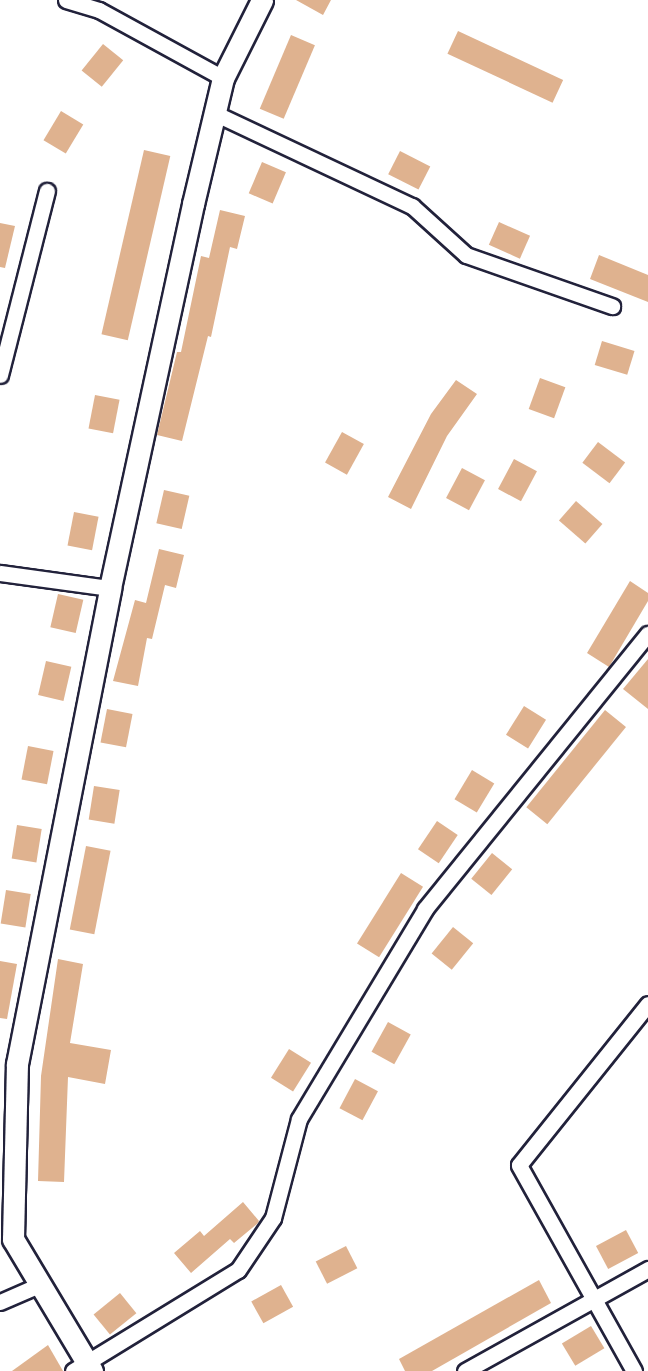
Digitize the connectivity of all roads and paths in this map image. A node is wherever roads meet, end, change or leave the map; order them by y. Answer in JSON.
{"nodes":[{"id":1,"x":66,"y":0,"type":"edge"},
{"id":2,"x":262,"y":0,"type":"edge"},
{"id":3,"x":223,"y":78,"type":"junction"},
{"id":4,"x":214,"y":112,"type":"junction"},
{"id":5,"x":47,"y":191,"type":"dead end"},
{"id":6,"x":612,"y":306,"type":"dead end"},
{"id":7,"x":0,"y":375,"type":"edge"},
{"id":8,"x":0,"y":573,"type":"edge"},
{"id":9,"x":110,"y":588,"type":"junction"},
{"id":10,"x":648,"y":633,"type":"edge"},
{"id":11,"x":648,"y":1004,"type":"edge"},
{"id":12,"x":648,"y":1269,"type":"edge"},
{"id":13,"x":39,"y":1285,"type":"junction"},
{"id":14,"x":592,"y":1301,"type":"junction"},
{"id":15,"x":0,"y":1302,"type":"edge"},
{"id":16,"x":83,"y":1368,"type":"edge"},
{"id":17,"x":465,"y":1371,"type":"edge"},
{"id":18,"x":634,"y":1371,"type":"edge"}],
"edges":[{"from":1,"to":3,"type":"street"},
{"from":2,"to":3,"type":"street"},
{"from":3,"to":4,"type":"street"},
{"from":4,"to":6,"type":"street"},
{"from":4,"to":9,"type":"street"},
{"from":5,"to":7,"type":"street"},
{"from":8,"to":9,"type":"street"},
{"from":9,"to":13,"type":"street"},
{"from":10,"to":16,"type":"street"},
{"from":11,"to":14,"type":"street"},
{"from":12,"to":14,"type":"street"},
{"from":13,"to":15,"type":"street"},
{"from":13,"to":16,"type":"street"},
{"from":14,"to":17,"type":"street"},
{"from":14,"to":18,"type":"street"}]}
